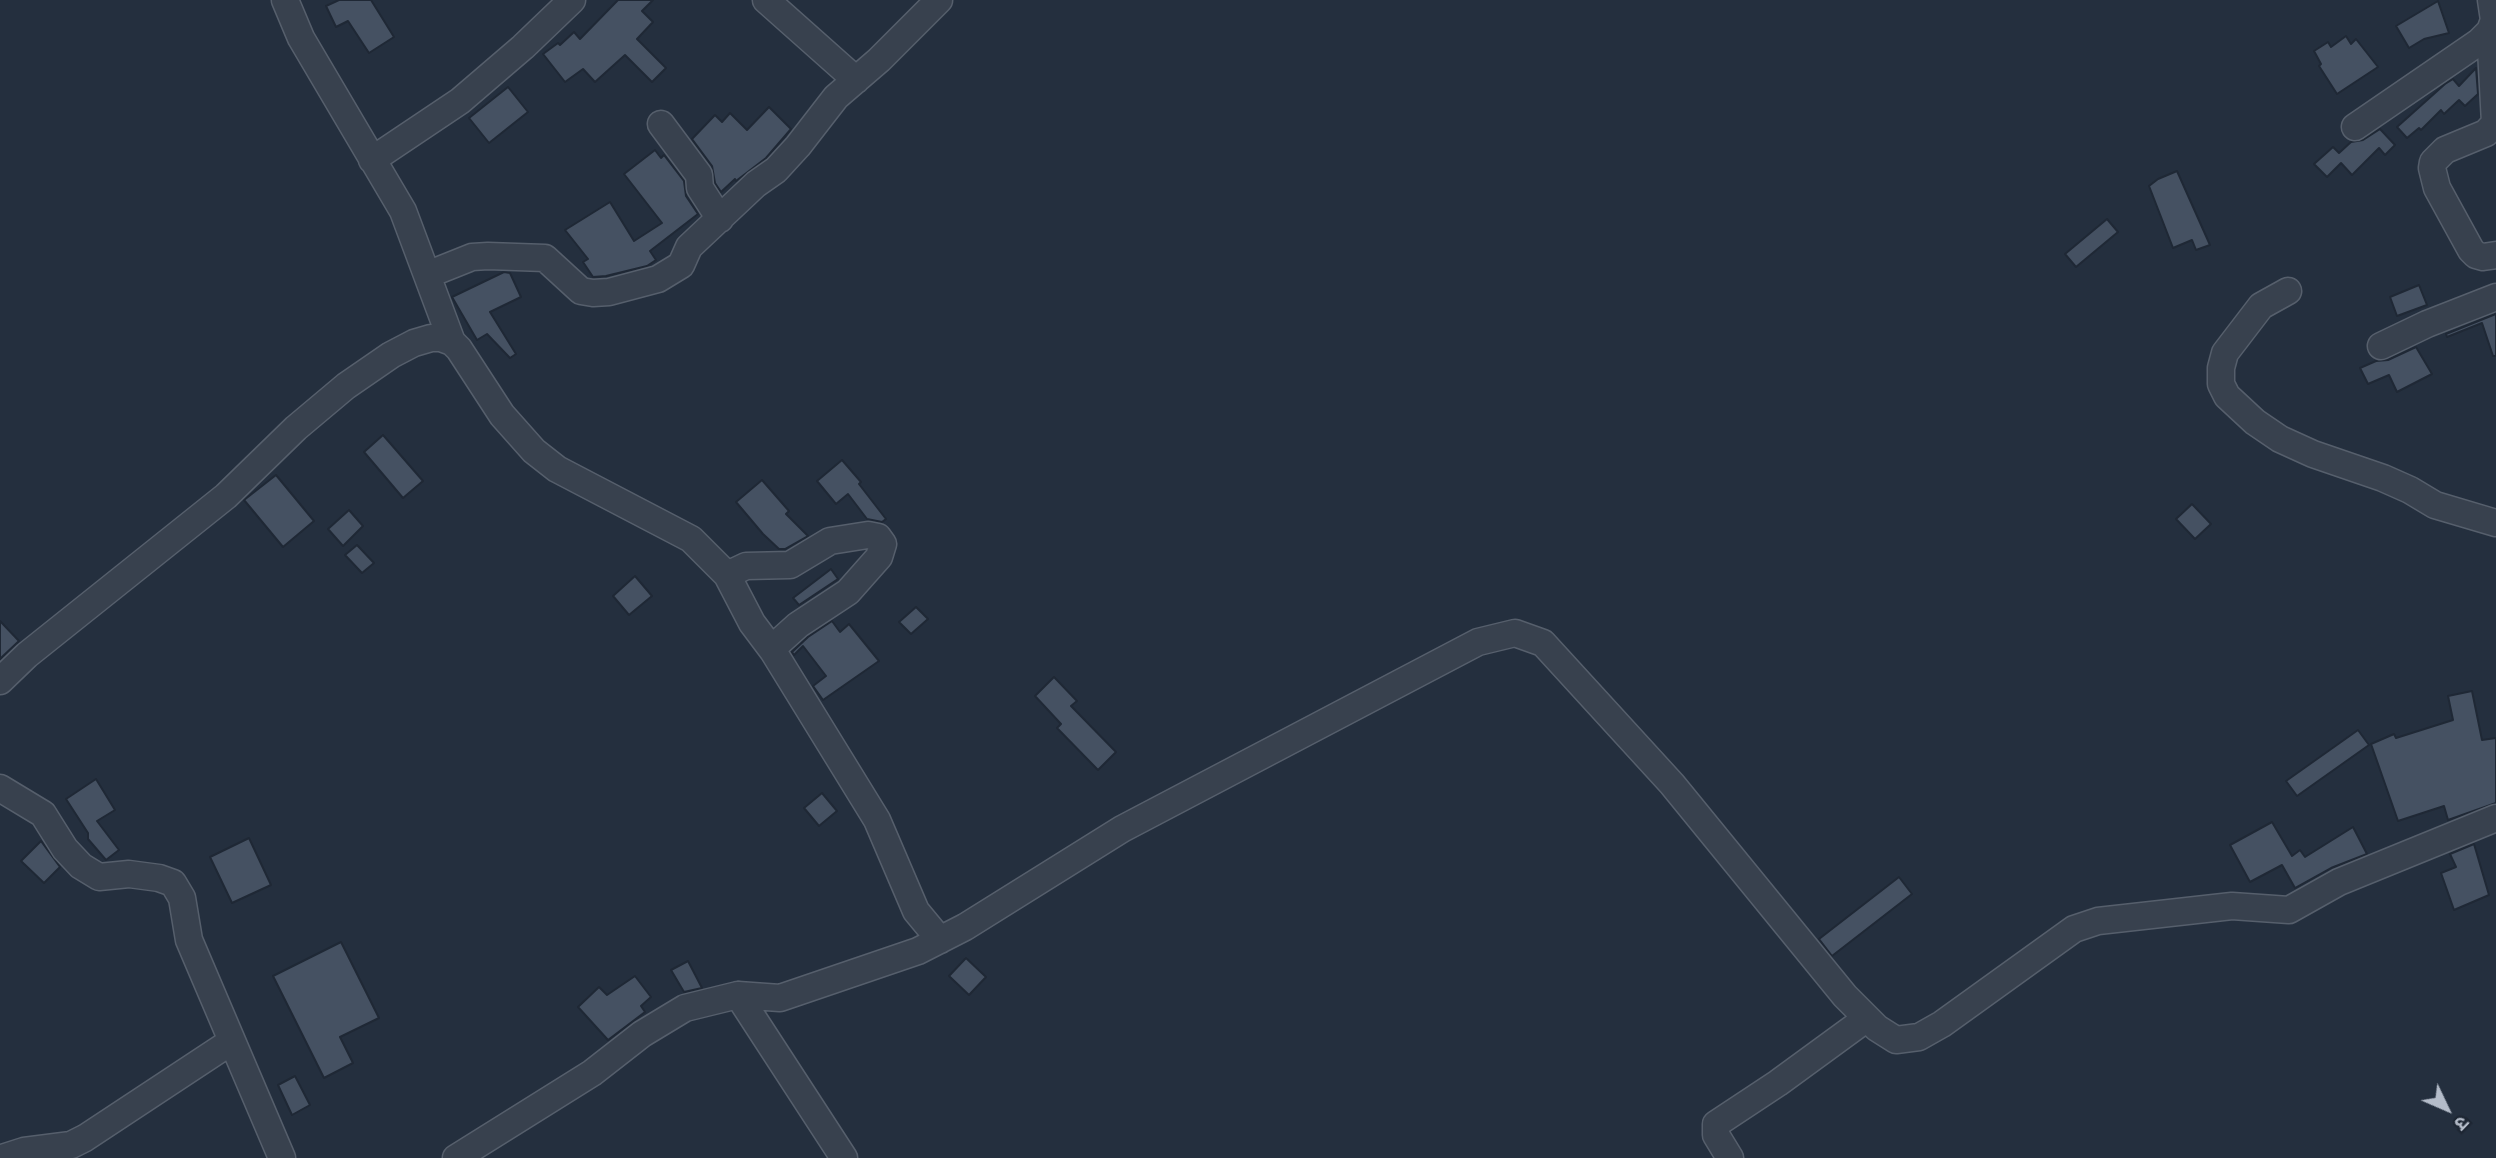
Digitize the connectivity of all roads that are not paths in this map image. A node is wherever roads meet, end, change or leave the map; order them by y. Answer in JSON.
{"nodes":[{"id":1,"x":285,"y":0,"type":"edge"},
{"id":2,"x":572,"y":0,"type":"edge"},
{"id":3,"x":766,"y":0,"type":"edge"},
{"id":4,"x":939,"y":0,"type":"edge"},
{"id":5,"x":2491,"y":0,"type":"edge"},
{"id":6,"x":2490,"y":31,"type":"junction"},
{"id":7,"x":856,"y":80,"type":"junction"},
{"id":8,"x":661,"y":124,"type":"dead end"},
{"id":9,"x":2355,"y":127,"type":"dead end"},
{"id":10,"x":372,"y":160,"type":"junction"},
{"id":11,"x":720,"y":219,"type":"junction"},
{"id":12,"x":2496,"y":254,"type":"edge"},
{"id":13,"x":427,"y":275,"type":"junction"},
{"id":14,"x":2288,"y":291,"type":"dead end"},
{"id":15,"x":2496,"y":297,"type":"edge"},
{"id":16,"x":452,"y":341,"type":"junction"},
{"id":17,"x":2381,"y":346,"type":"dead end"},
{"id":18,"x":2496,"y":523,"type":"edge"},
{"id":19,"x":727,"y":575,"type":"junction"},
{"id":20,"x":773,"y":651,"type":"junction"},
{"id":21,"x":0,"y":681,"type":"edge"},
{"id":22,"x":0,"y":788,"type":"edge"},
{"id":23,"x":2496,"y":818,"type":"edge"},
{"id":24,"x":940,"y":940,"type":"junction"},
{"id":25,"x":738,"y":995,"type":"junction"},
{"id":26,"x":1867,"y":1018,"type":"junction"},
{"id":27,"x":232,"y":1041,"type":"junction"},
{"id":28,"x":2,"y":1158,"type":"edge"},
{"id":29,"x":282,"y":1158,"type":"edge"},
{"id":30,"x":456,"y":1158,"type":"edge"},
{"id":31,"x":844,"y":1158,"type":"edge"},
{"id":32,"x":1730,"y":1158,"type":"edge"}],
"edges":[{"from":1,"to":10,"type":"street"},
{"from":2,"to":10,"type":"street"},
{"from":3,"to":7,"type":"street"},
{"from":4,"to":7,"type":"street"},
{"from":5,"to":6,"type":"street"},
{"from":6,"to":9,"type":"street"},
{"from":6,"to":12,"type":"street"},
{"from":7,"to":11,"type":"street"},
{"from":8,"to":11,"type":"street"},
{"from":10,"to":13,"type":"street"},
{"from":11,"to":13,"type":"street"},
{"from":13,"to":16,"type":"street"},
{"from":14,"to":18,"type":"street"},
{"from":15,"to":17,"type":"street"},
{"from":16,"to":19,"type":"street"},
{"from":16,"to":21,"type":"street"},
{"from":19,"to":20,"type":"street"},
{"from":19,"to":20,"type":"street"},
{"from":20,"to":24,"type":"street"},
{"from":22,"to":27,"type":"street"},
{"from":23,"to":26,"type":"street"},
{"from":24,"to":25,"type":"street"},
{"from":24,"to":26,"type":"street"},
{"from":25,"to":30,"type":"street"},
{"from":25,"to":31,"type":"street"},
{"from":26,"to":32,"type":"street"},
{"from":27,"to":28,"type":"street"},
{"from":27,"to":29,"type":"street"}]}
